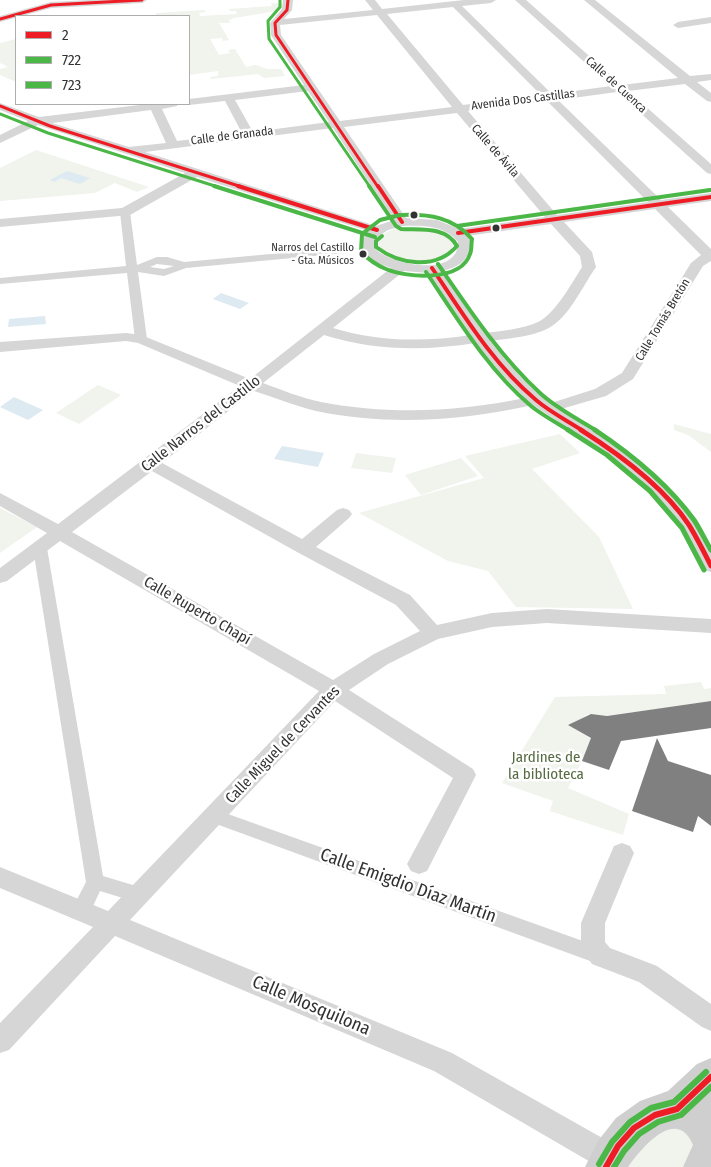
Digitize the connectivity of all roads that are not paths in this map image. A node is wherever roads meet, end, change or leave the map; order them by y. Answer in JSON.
{"nodes":[{"id":1,"x":142,"y":0,"type":"edge"},
{"id":2,"x":288,"y":0,"type":"edge"},
{"id":3,"x":370,"y":0,"type":"edge"},
{"id":4,"x":491,"y":0,"type":"edge"},
{"id":5,"x":520,"y":0,"type":"edge"},
{"id":6,"x":589,"y":0,"type":"edge"},
{"id":7,"x":115,"y":1,"type":"edge"},
{"id":8,"x":48,"y":2,"type":"edge"},
{"id":9,"x":455,"y":4,"type":"junction"},
{"id":10,"x":380,"y":12,"type":"junction"},
{"id":11,"x":0,"y":19,"type":"edge"},
{"id":12,"x":711,"y":20,"type":"edge"},
{"id":13,"x":276,"y":22,"type":"junction"},
{"id":14,"x":678,"y":25,"type":"dead end"},
{"id":15,"x":711,"y":77,"type":"edge"},
{"id":16,"x":688,"y":80,"type":"junction"},
{"id":17,"x":311,"y":88,"type":"junction"},
{"id":18,"x":619,"y":88,"type":"junction"},
{"id":19,"x":228,"y":97,"type":"junction"},
{"id":20,"x":550,"y":97,"type":"junction"},
{"id":21,"x":711,"y":99,"type":"edge"},
{"id":22,"x":190,"y":102,"type":"edge"},
{"id":23,"x":164,"y":105,"type":"edge"},
{"id":24,"x":0,"y":106,"type":"edge"},
{"id":25,"x":155,"y":106,"type":"junction"},
{"id":26,"x":458,"y":108,"type":"junction"},
{"id":27,"x":37,"y":121,"type":"junction"},
{"id":28,"x":336,"y":123,"type":"junction"},
{"id":29,"x":248,"y":134,"type":"junction"},
{"id":30,"x":0,"y":139,"type":"edge"},
{"id":31,"x":172,"y":144,"type":"junction"},
{"id":32,"x":129,"y":151,"type":"junction"},
{"id":33,"x":711,"y":170,"type":"edge"},
{"id":34,"x":196,"y":172,"type":"junction"},
{"id":35,"x":711,"y":197,"type":"edge"},
{"id":36,"x":658,"y":204,"type":"junction"},
{"id":37,"x":125,"y":212,"type":"junction"},
{"id":38,"x":554,"y":220,"type":"junction"},
{"id":39,"x":402,"y":222,"type":"junction"},
{"id":40,"x":0,"y":223,"type":"edge"},
{"id":41,"x":377,"y":230,"type":"junction"},
{"id":42,"x":458,"y":233,"type":"junction"},
{"id":43,"x":346,"y":250,"type":"dead end"},
{"id":44,"x":710,"y":257,"type":"edge"},
{"id":45,"x":400,"y":268,"type":"junction"},
{"id":46,"x":432,"y":268,"type":"junction"},
{"id":47,"x":132,"y":270,"type":"junction"},
{"id":48,"x":0,"y":281,"type":"edge"},
{"id":49,"x":323,"y":330,"type":"junction"},
{"id":50,"x":480,"y":338,"type":"junction"},
{"id":51,"x":141,"y":339,"type":"junction"},
{"id":52,"x":0,"y":347,"type":"edge"},
{"id":53,"x":252,"y":385,"type":"junction"},
{"id":54,"x":543,"y":404,"type":"junction"},
{"id":55,"x":151,"y":464,"type":"junction"},
{"id":56,"x":0,"y":499,"type":"edge"},
{"id":57,"x":343,"y":514,"type":"dead end"},
{"id":58,"x":60,"y":533,"type":"junction"},
{"id":59,"x":40,"y":548,"type":"junction"},
{"id":60,"x":302,"y":548,"type":"junction"},
{"id":61,"x":711,"y":566,"type":"edge"},
{"id":62,"x":0,"y":577,"type":"edge"},
{"id":63,"x":711,"y":626,"type":"edge"},
{"id":64,"x":433,"y":633,"type":"junction"},
{"id":65,"x":333,"y":690,"type":"junction"},
{"id":66,"x":214,"y":816,"type":"junction"},
{"id":67,"x":622,"y":853,"type":"dead end"},
{"id":68,"x":419,"y":864,"type":"dead end"},
{"id":69,"x":0,"y":877,"type":"edge"},
{"id":70,"x":95,"y":882,"type":"junction"},
{"id":71,"x":139,"y":895,"type":"junction"},
{"id":72,"x":81,"y":911,"type":"junction"},
{"id":73,"x":112,"y":924,"type":"junction"},
{"id":74,"x":600,"y":956,"type":"junction"},
{"id":75,"x":711,"y":1019,"type":"edge"},
{"id":76,"x":0,"y":1041,"type":"edge"},
{"id":77,"x":711,"y":1078,"type":"edge"},
{"id":78,"x":677,"y":1109,"type":"junction"},
{"id":79,"x":711,"y":1140,"type":"edge"},
{"id":80,"x":711,"y":1152,"type":"edge"},
{"id":81,"x":608,"y":1162,"type":"edge"},
{"id":82,"x":704,"y":1167,"type":"edge"}],
"edges":[{"from":1,"to":7,"type":"street"},
{"from":2,"to":13,"type":"street"},
{"from":3,"to":10,"type":"street","name":"Calle de Ávila"},
{"from":4,"to":9,"type":"street"},
{"from":5,"to":18,"type":"street","name":"Calle de Cuenca"},
{"from":6,"to":16,"type":"street"},
{"from":7,"to":8,"type":"street"},
{"from":8,"to":11,"type":"street"},
{"from":9,"to":10,"type":"street"},
{"from":9,"to":20,"type":"street"},
{"from":10,"to":13,"type":"street"},
{"from":10,"to":26,"type":"street","name":"Calle de Ávila"},
{"from":12,"to":14,"type":"street"},
{"from":13,"to":17,"type":"street"},
{"from":15,"to":16,"type":"street","name":"Avenida Dos Castillas"},
{"from":16,"to":18,"type":"street","name":"Avenida Dos Castillas"},
{"from":16,"to":21,"type":"street"},
{"from":17,"to":19,"type":"street"},
{"from":17,"to":28,"type":"street"},
{"from":18,"to":20,"type":"street","name":"Avenida Dos Castillas"},
{"from":18,"to":33,"type":"street","name":"Calle de Cuenca"},
{"from":19,"to":22,"type":"street"},
{"from":19,"to":29,"type":"street"},
{"from":20,"to":26,"type":"street","name":"Avenida Dos Castillas"},
{"from":20,"to":36,"type":"street"},
{"from":23,"to":25,"type":"street"},
{"from":24,"to":27,"type":"street"},
{"from":25,"to":27,"type":"street"},
{"from":25,"to":31,"type":"street"},
{"from":26,"to":28,"type":"street","name":"Avenida Dos Castillas"},
{"from":26,"to":38,"type":"street","name":"Calle de Ávila"},
{"from":27,"to":30,"type":"street"},
{"from":27,"to":32,"type":"street"},
{"from":28,"to":29,"type":"street","name":"Calle de Granada"},
{"from":28,"to":39,"type":"street"},
{"from":29,"to":31,"type":"street","name":"Calle de Granada"},
{"from":31,"to":32,"type":"street","name":"Calle de Granada"},
{"from":32,"to":34,"type":"street"},
{"from":34,"to":37,"type":"street"},
{"from":34,"to":41,"type":"street"},
{"from":35,"to":36,"type":"street"},
{"from":36,"to":38,"type":"street"},
{"from":36,"to":44,"type":"street","name":"Calle Tomás Bretón"},
{"from":37,"to":40,"type":"street"},
{"from":37,"to":47,"type":"street"},
{"from":38,"to":42,"type":"street"},
{"from":38,"to":50,"type":"street","name":"Calle de Ávila"},
{"from":39,"to":41,"type":"street"},
{"from":39,"to":42,"type":"street"},
{"from":41,"to":45,"type":"street"},
{"from":42,"to":46,"type":"street"},
{"from":43,"to":47,"type":"street"},
{"from":44,"to":54,"type":"street","name":"Calle Tomás Bretón"},
{"from":45,"to":46,"type":"street"},
{"from":45,"to":49,"type":"street","name":"Calle Narros del Castillo"},
{"from":46,"to":50,"type":"street"},
{"from":47,"to":48,"type":"street"},
{"from":47,"to":51,"type":"street"},
{"from":49,"to":50,"type":"street","name":"Calle de Ávila"},
{"from":49,"to":53,"type":"street","name":"Calle Narros del Castillo"},
{"from":50,"to":54,"type":"street"},
{"from":51,"to":52,"type":"street","name":"Calle Tomás Bretón"},
{"from":51,"to":53,"type":"street","name":"Calle Tomás Bretón"},
{"from":53,"to":54,"type":"street","name":"Calle Tomás Bretón"},
{"from":53,"to":55,"type":"street","name":"Calle Narros del Castillo"},
{"from":54,"to":61,"type":"street"},
{"from":55,"to":58,"type":"street","name":"Calle Narros del Castillo"},
{"from":55,"to":60,"type":"street"},
{"from":56,"to":58,"type":"street","name":"Calle Ruperto Chapí"},
{"from":57,"to":60,"type":"street"},
{"from":58,"to":59,"type":"street","name":"Calle Narros del Castillo"},
{"from":58,"to":65,"type":"street","name":"Calle Ruperto Chapí"},
{"from":59,"to":62,"type":"street","name":"Calle Narros del Castillo"},
{"from":59,"to":70,"type":"street"},
{"from":60,"to":64,"type":"street"},
{"from":63,"to":64,"type":"street","name":"Calle Miguel de Cervantes"},
{"from":64,"to":65,"type":"street","name":"Calle Miguel de Cervantes"},
{"from":65,"to":66,"type":"street","name":"Calle Miguel de Cervantes"},
{"from":65,"to":68,"type":"street","name":"Calle Ruperto Chapí"},
{"from":66,"to":71,"type":"street","name":"Calle Miguel de Cervantes"},
{"from":66,"to":74,"type":"street","name":"Calle Emigdio Díaz Martín"},
{"from":67,"to":74,"type":"street"},
{"from":69,"to":72,"type":"street","name":"Calle Mosquilona"},
{"from":70,"to":71,"type":"street"},
{"from":70,"to":72,"type":"street"},
{"from":71,"to":73,"type":"street","name":"Calle Miguel de Cervantes"},
{"from":72,"to":73,"type":"street","name":"Calle Mosquilona"},
{"from":73,"to":76,"type":"street","name":"Calle Miguel de Cervantes"},
{"from":73,"to":81,"type":"street","name":"Calle Mosquilona"},
{"from":74,"to":75,"type":"street","name":"Calle Emigdio Díaz Martín"},
{"from":77,"to":78,"type":"main road"},
{"from":78,"to":79,"type":"main road"},
{"from":78,"to":81,"type":"main road"},
{"from":80,"to":82,"type":"main road"}]}
